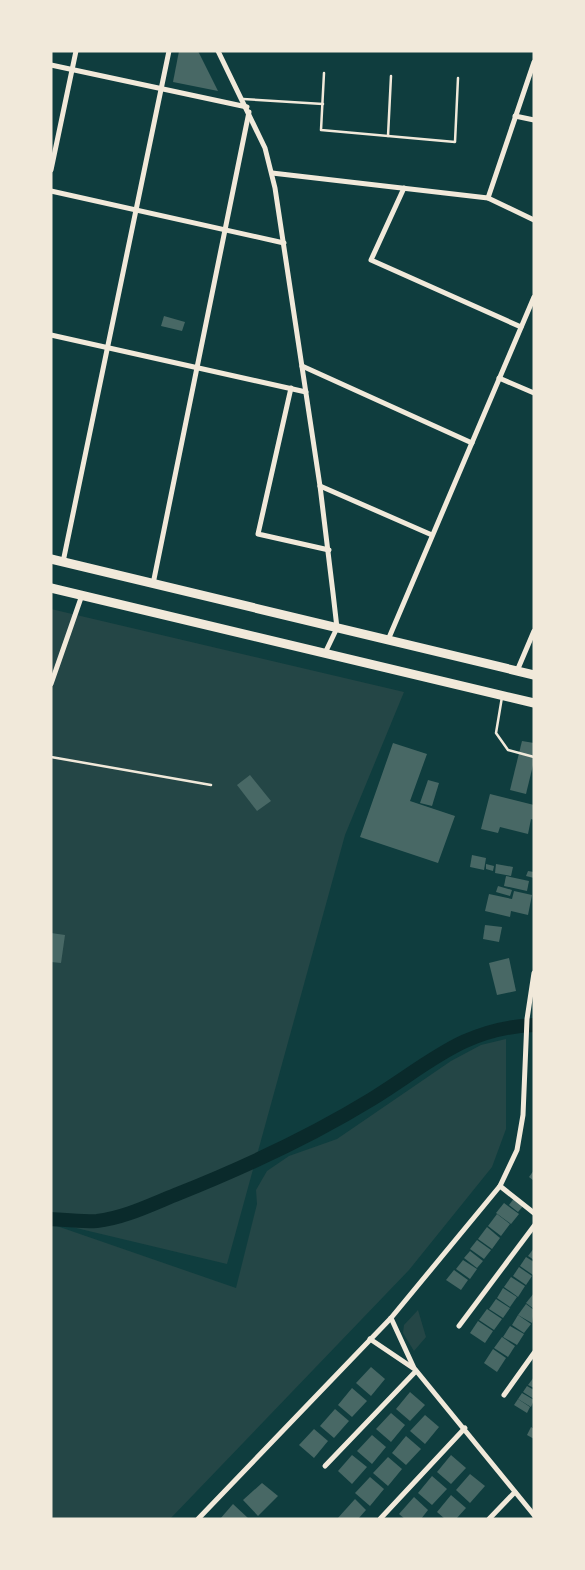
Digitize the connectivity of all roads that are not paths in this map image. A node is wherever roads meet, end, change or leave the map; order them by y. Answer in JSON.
{"nodes":[{"id":1,"x":76,"y":51,"type":"edge"},
{"id":2,"x":169,"y":51,"type":"edge"},
{"id":3,"x":218,"y":51,"type":"edge"},
{"id":4,"x":534,"y":62,"type":"edge"},
{"id":5,"x":51,"y":65,"type":"edge"},
{"id":6,"x":72,"y":70,"type":"junction"},
{"id":7,"x":324,"y":73,"type":"dead end"},
{"id":8,"x":391,"y":76,"type":"dead end"},
{"id":9,"x":458,"y":78,"type":"dead end"},
{"id":10,"x":161,"y":90,"type":"junction"},
{"id":11,"x":242,"y":99,"type":"junction"},
{"id":12,"x":323,"y":104,"type":"junction"},
{"id":13,"x":248,"y":110,"type":"junction"},
{"id":14,"x":515,"y":116,"type":"junction"},
{"id":15,"x":534,"y":120,"type":"edge"},
{"id":16,"x":388,"y":136,"type":"junction"},
{"id":17,"x":51,"y":170,"type":"edge"},
{"id":18,"x":272,"y":173,"type":"junction"},
{"id":19,"x":404,"y":188,"type":"junction"},
{"id":20,"x":51,"y":191,"type":"edge"},
{"id":21,"x":488,"y":198,"type":"junction"},
{"id":22,"x":136,"y":210,"type":"junction"},
{"id":23,"x":534,"y":220,"type":"edge"},
{"id":24,"x":225,"y":229,"type":"junction"},
{"id":25,"x":284,"y":243,"type":"junction"},
{"id":26,"x":534,"y":297,"type":"edge"},
{"id":27,"x":521,"y":327,"type":"junction"},
{"id":28,"x":51,"y":335,"type":"edge"},
{"id":29,"x":108,"y":348,"type":"junction"},
{"id":30,"x":302,"y":366,"type":"junction"},
{"id":31,"x":197,"y":368,"type":"junction"},
{"id":32,"x":499,"y":378,"type":"junction"},
{"id":33,"x":291,"y":388,"type":"junction"},
{"id":34,"x":306,"y":392,"type":"junction"},
{"id":35,"x":534,"y":392,"type":"edge"},
{"id":36,"x":472,"y":443,"type":"junction"},
{"id":37,"x":320,"y":486,"type":"junction"},
{"id":38,"x":432,"y":534,"type":"junction"},
{"id":39,"x":329,"y":550,"type":"junction"},
{"id":40,"x":51,"y":559,"type":"edge"},
{"id":41,"x":63,"y":562,"type":"junction"},
{"id":42,"x":153,"y":584,"type":"junction"},
{"id":43,"x":51,"y":588,"type":"edge"},
{"id":44,"x":82,"y":595,"type":"junction"},
{"id":45,"x":337,"y":628,"type":"junction"},
{"id":46,"x":534,"y":631,"type":"edge"},
{"id":47,"x":388,"y":640,"type":"junction"},
{"id":48,"x":325,"y":653,"type":"junction"},
{"id":49,"x":517,"y":670,"type":"junction"},
{"id":50,"x":534,"y":675,"type":"edge"},
{"id":51,"x":51,"y":684,"type":"edge"},
{"id":52,"x":502,"y":696,"type":"junction"},
{"id":53,"x":534,"y":703,"type":"edge"},
{"id":54,"x":534,"y":758,"type":"edge"},
{"id":55,"x":534,"y":973,"type":"edge"},
{"id":56,"x":531,"y":1012,"type":"edge"},
{"id":57,"x":500,"y":1186,"type":"junction"},
{"id":58,"x":534,"y":1213,"type":"edge"},
{"id":59,"x":534,"y":1226,"type":"edge"},
{"id":60,"x":391,"y":1318,"type":"junction"},
{"id":61,"x":459,"y":1326,"type":"dead end"},
{"id":62,"x":370,"y":1339,"type":"junction"},
{"id":63,"x":534,"y":1354,"type":"edge"},
{"id":64,"x":415,"y":1370,"type":"junction"},
{"id":65,"x":504,"y":1395,"type":"dead end"},
{"id":66,"x":465,"y":1428,"type":"junction"},
{"id":67,"x":326,"y":1466,"type":"dead end"},
{"id":68,"x":515,"y":1492,"type":"junction"},
{"id":69,"x":534,"y":1515,"type":"edge"},
{"id":70,"x":198,"y":1519,"type":"edge"},
{"id":71,"x":380,"y":1519,"type":"edge"},
{"id":72,"x":488,"y":1519,"type":"edge"}],
"edges":[{"from":1,"to":6,"type":"street"},
{"from":2,"to":10,"type":"street"},
{"from":3,"to":11,"type":"street"},
{"from":4,"to":14,"type":"street"},
{"from":5,"to":6,"type":"street"},
{"from":6,"to":10,"type":"street"},
{"from":6,"to":17,"type":"street"},
{"from":7,"to":12,"type":"lane"},
{"from":8,"to":16,"type":"lane"},
{"from":9,"to":16,"type":"lane"},
{"from":10,"to":13,"type":"street"},
{"from":10,"to":22,"type":"street"},
{"from":11,"to":12,"type":"lane"},
{"from":11,"to":13,"type":"street"},
{"from":12,"to":16,"type":"lane"},
{"from":13,"to":18,"type":"street"},
{"from":13,"to":24,"type":"street"},
{"from":14,"to":15,"type":"street"},
{"from":14,"to":21,"type":"street"},
{"from":18,"to":19,"type":"street"},
{"from":18,"to":25,"type":"street"},
{"from":19,"to":21,"type":"street"},
{"from":19,"to":27,"type":"street"},
{"from":20,"to":22,"type":"street"},
{"from":21,"to":23,"type":"street"},
{"from":22,"to":24,"type":"street"},
{"from":22,"to":29,"type":"street"},
{"from":24,"to":25,"type":"street"},
{"from":24,"to":31,"type":"street"},
{"from":25,"to":30,"type":"street"},
{"from":26,"to":27,"type":"street"},
{"from":27,"to":32,"type":"street"},
{"from":28,"to":29,"type":"street"},
{"from":29,"to":31,"type":"street"},
{"from":29,"to":41,"type":"street"},
{"from":30,"to":34,"type":"street"},
{"from":30,"to":36,"type":"street"},
{"from":31,"to":33,"type":"street"},
{"from":31,"to":42,"type":"street"},
{"from":32,"to":35,"type":"street"},
{"from":32,"to":36,"type":"street"},
{"from":33,"to":34,"type":"street"},
{"from":33,"to":39,"type":"street"},
{"from":34,"to":37,"type":"street"},
{"from":36,"to":38,"type":"street"},
{"from":37,"to":38,"type":"street"},
{"from":37,"to":39,"type":"street"},
{"from":38,"to":47,"type":"street"},
{"from":39,"to":45,"type":"street"},
{"from":40,"to":41,"type":"main road"},
{"from":41,"to":42,"type":"main road"},
{"from":42,"to":45,"type":"main road"},
{"from":43,"to":44,"type":"main road"},
{"from":44,"to":48,"type":"main road"},
{"from":44,"to":51,"type":"street"},
{"from":45,"to":47,"type":"main road"},
{"from":45,"to":48,"type":"street"},
{"from":46,"to":49,"type":"street"},
{"from":47,"to":49,"type":"main road"},
{"from":48,"to":52,"type":"main road"},
{"from":49,"to":50,"type":"main road"},
{"from":52,"to":53,"type":"main road"},
{"from":52,"to":54,"type":"lane"},
{"from":55,"to":56,"type":"street"},
{"from":56,"to":57,"type":"street"},
{"from":57,"to":58,"type":"street"},
{"from":57,"to":60,"type":"street"},
{"from":59,"to":61,"type":"street"},
{"from":60,"to":62,"type":"street"},
{"from":60,"to":64,"type":"street"},
{"from":62,"to":64,"type":"street"},
{"from":62,"to":70,"type":"street"},
{"from":63,"to":65,"type":"street"},
{"from":64,"to":66,"type":"street"},
{"from":64,"to":67,"type":"street"},
{"from":66,"to":68,"type":"street"},
{"from":66,"to":71,"type":"street"},
{"from":68,"to":69,"type":"street"},
{"from":68,"to":72,"type":"street"}]}
